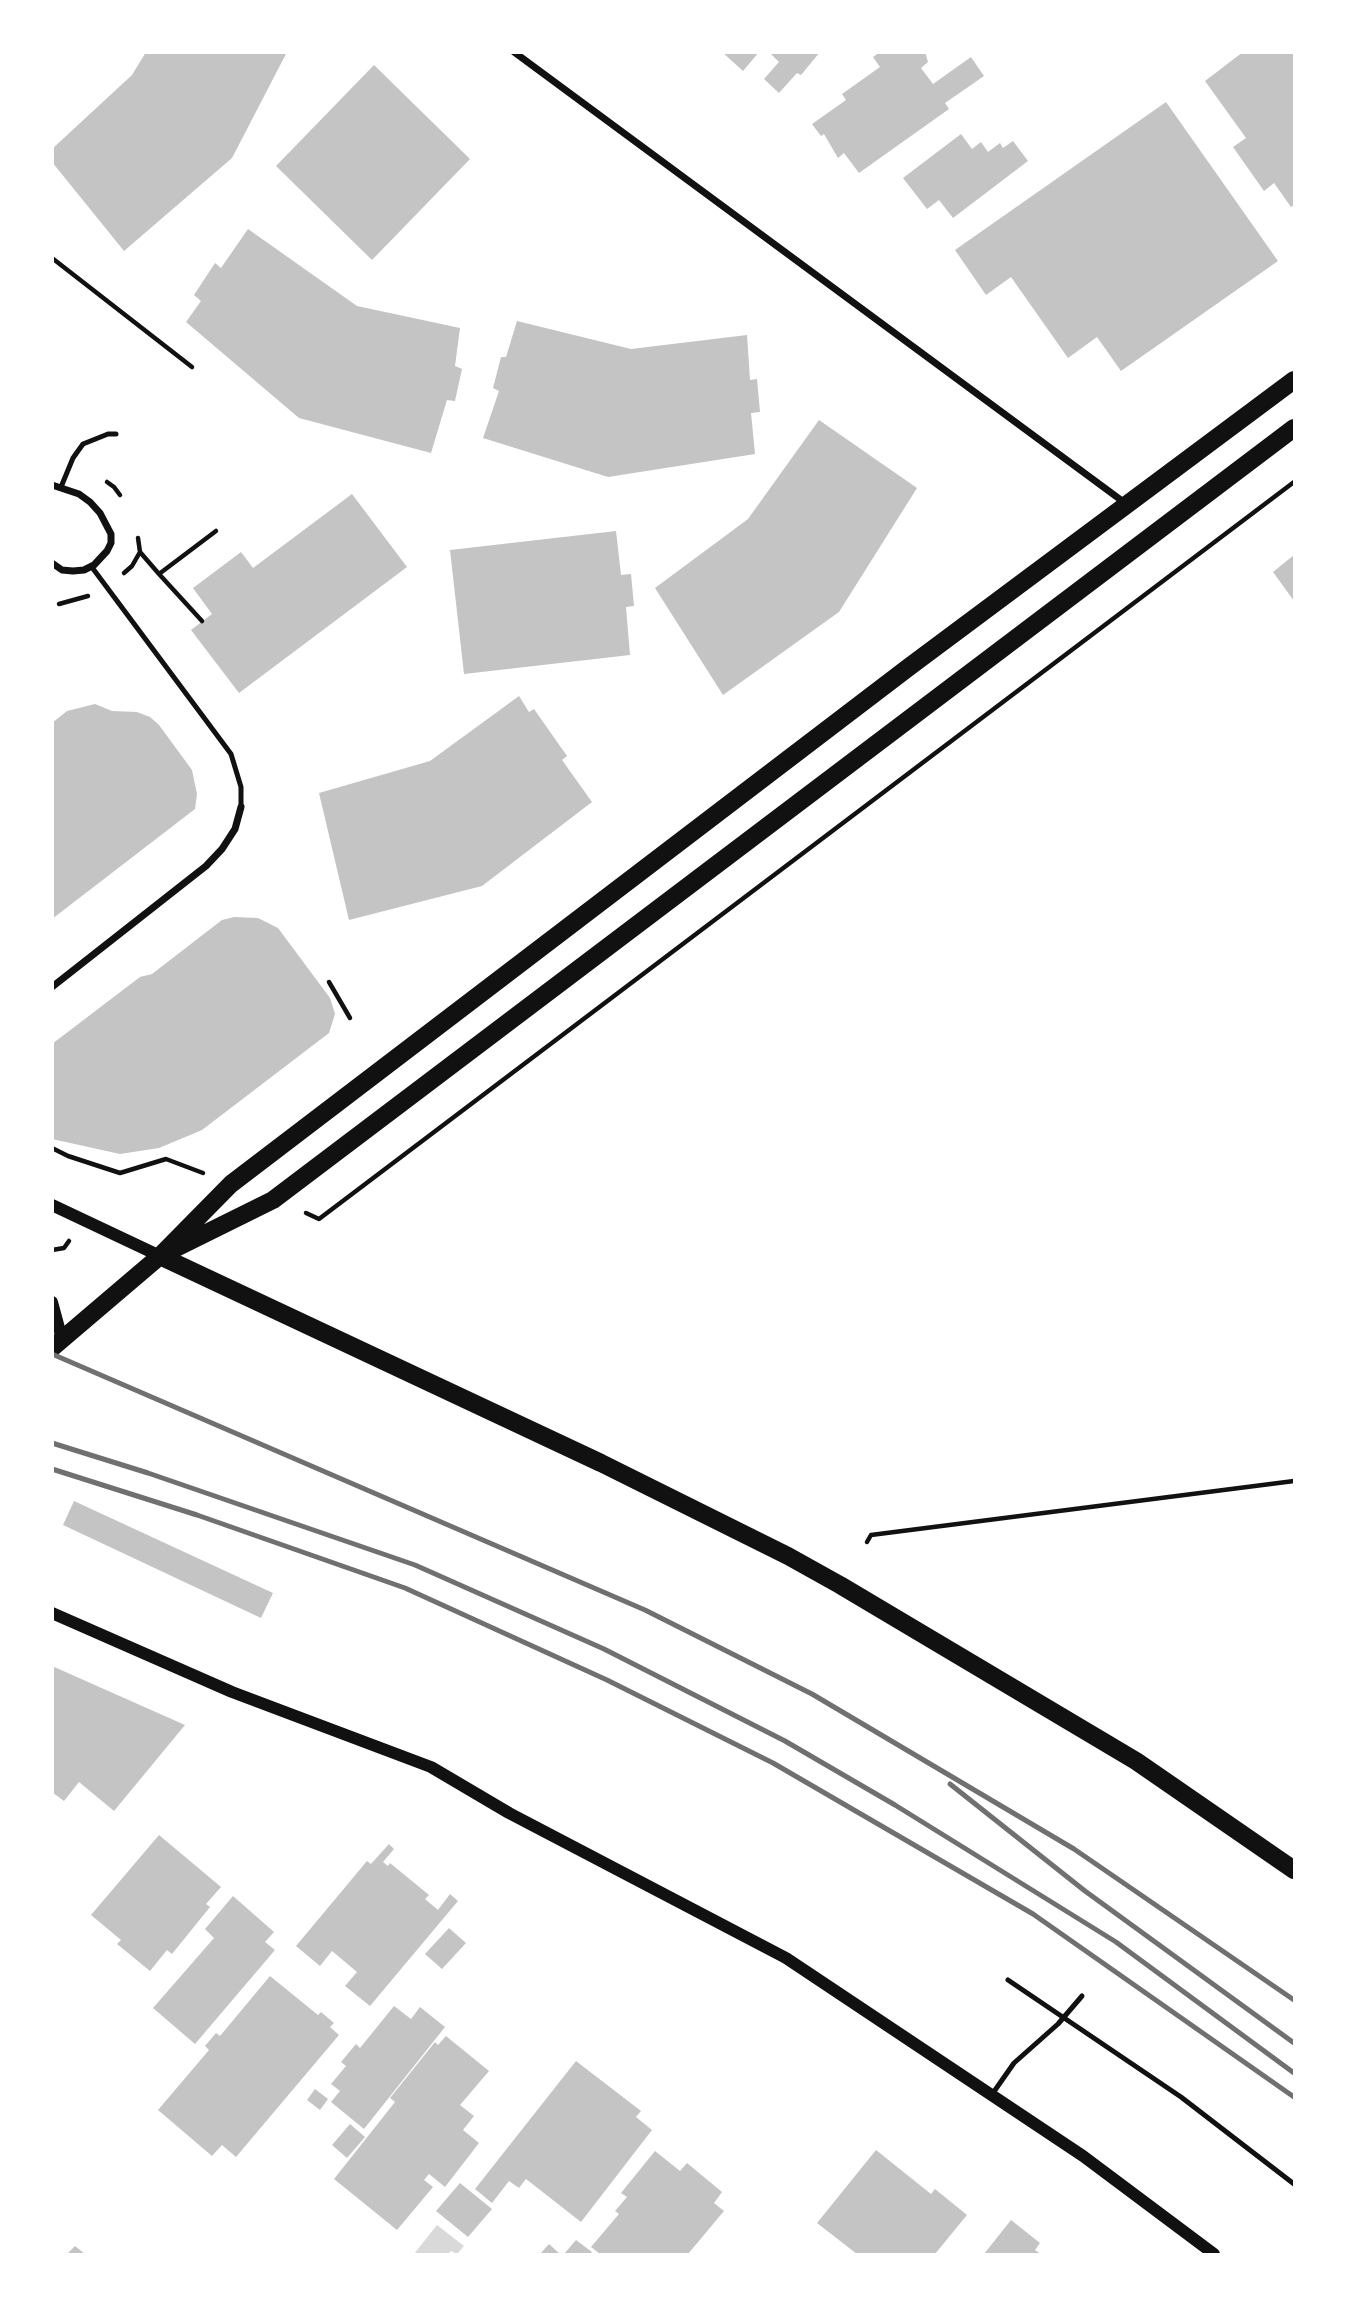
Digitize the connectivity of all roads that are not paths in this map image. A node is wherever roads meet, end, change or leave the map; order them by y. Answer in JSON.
{"nodes":[{"id":1,"x":514,"y":52,"type":"edge"},
{"id":2,"x":1294,"y":380,"type":"edge"},
{"id":3,"x":1294,"y":428,"type":"edge"},
{"id":4,"x":116,"y":435,"type":"dead end"},
{"id":5,"x":57,"y":486,"type":"edge"},
{"id":6,"x":1128,"y":505,"type":"junction"},
{"id":7,"x":52,"y":563,"type":"edge"},
{"id":8,"x":91,"y":566,"type":"junction"},
{"id":9,"x":241,"y":807,"type":"joint"},
{"id":10,"x":52,"y":987,"type":"edge"},
{"id":11,"x":52,"y":1205,"type":"edge"},
{"id":12,"x":160,"y":1256,"type":"junction"},
{"id":13,"x":52,"y":1303,"type":"edge"},
{"id":14,"x":57,"y":1344,"type":"edge"},
{"id":15,"x":52,"y":1613,"type":"edge"},
{"id":16,"x":1294,"y":1870,"type":"edge"},
{"id":17,"x":1008,"y":1980,"type":"dead end"},
{"id":18,"x":1082,"y":1996,"type":"dead end"},
{"id":19,"x":1063,"y":2018,"type":"junction"},
{"id":20,"x":991,"y":2095,"type":"junction"},
{"id":21,"x":1294,"y":2184,"type":"edge"},
{"id":22,"x":1214,"y":2255,"type":"edge"}],
"edges":[{"from":1,"to":6,"type":"street"},
{"from":2,"to":6,"type":"main road"},
{"from":3,"to":12,"type":"main road"},
{"from":4,"to":5,"type":"lane"},
{"from":5,"to":8,"type":"street"},
{"from":6,"to":12,"type":"main road"},
{"from":7,"to":8,"type":"street"},
{"from":8,"to":9,"type":"lane"},
{"from":9,"to":10,"type":"street"},
{"from":11,"to":12,"type":"street"},
{"from":12,"to":14,"type":"main road"},
{"from":12,"to":16,"type":"main road"},
{"from":13,"to":14,"type":"street"},
{"from":15,"to":20,"type":"street"},
{"from":17,"to":19,"type":"lane"},
{"from":18,"to":19,"type":"lane"},
{"from":19,"to":20,"type":"lane"},
{"from":19,"to":21,"type":"lane"},
{"from":20,"to":22,"type":"street"}]}
